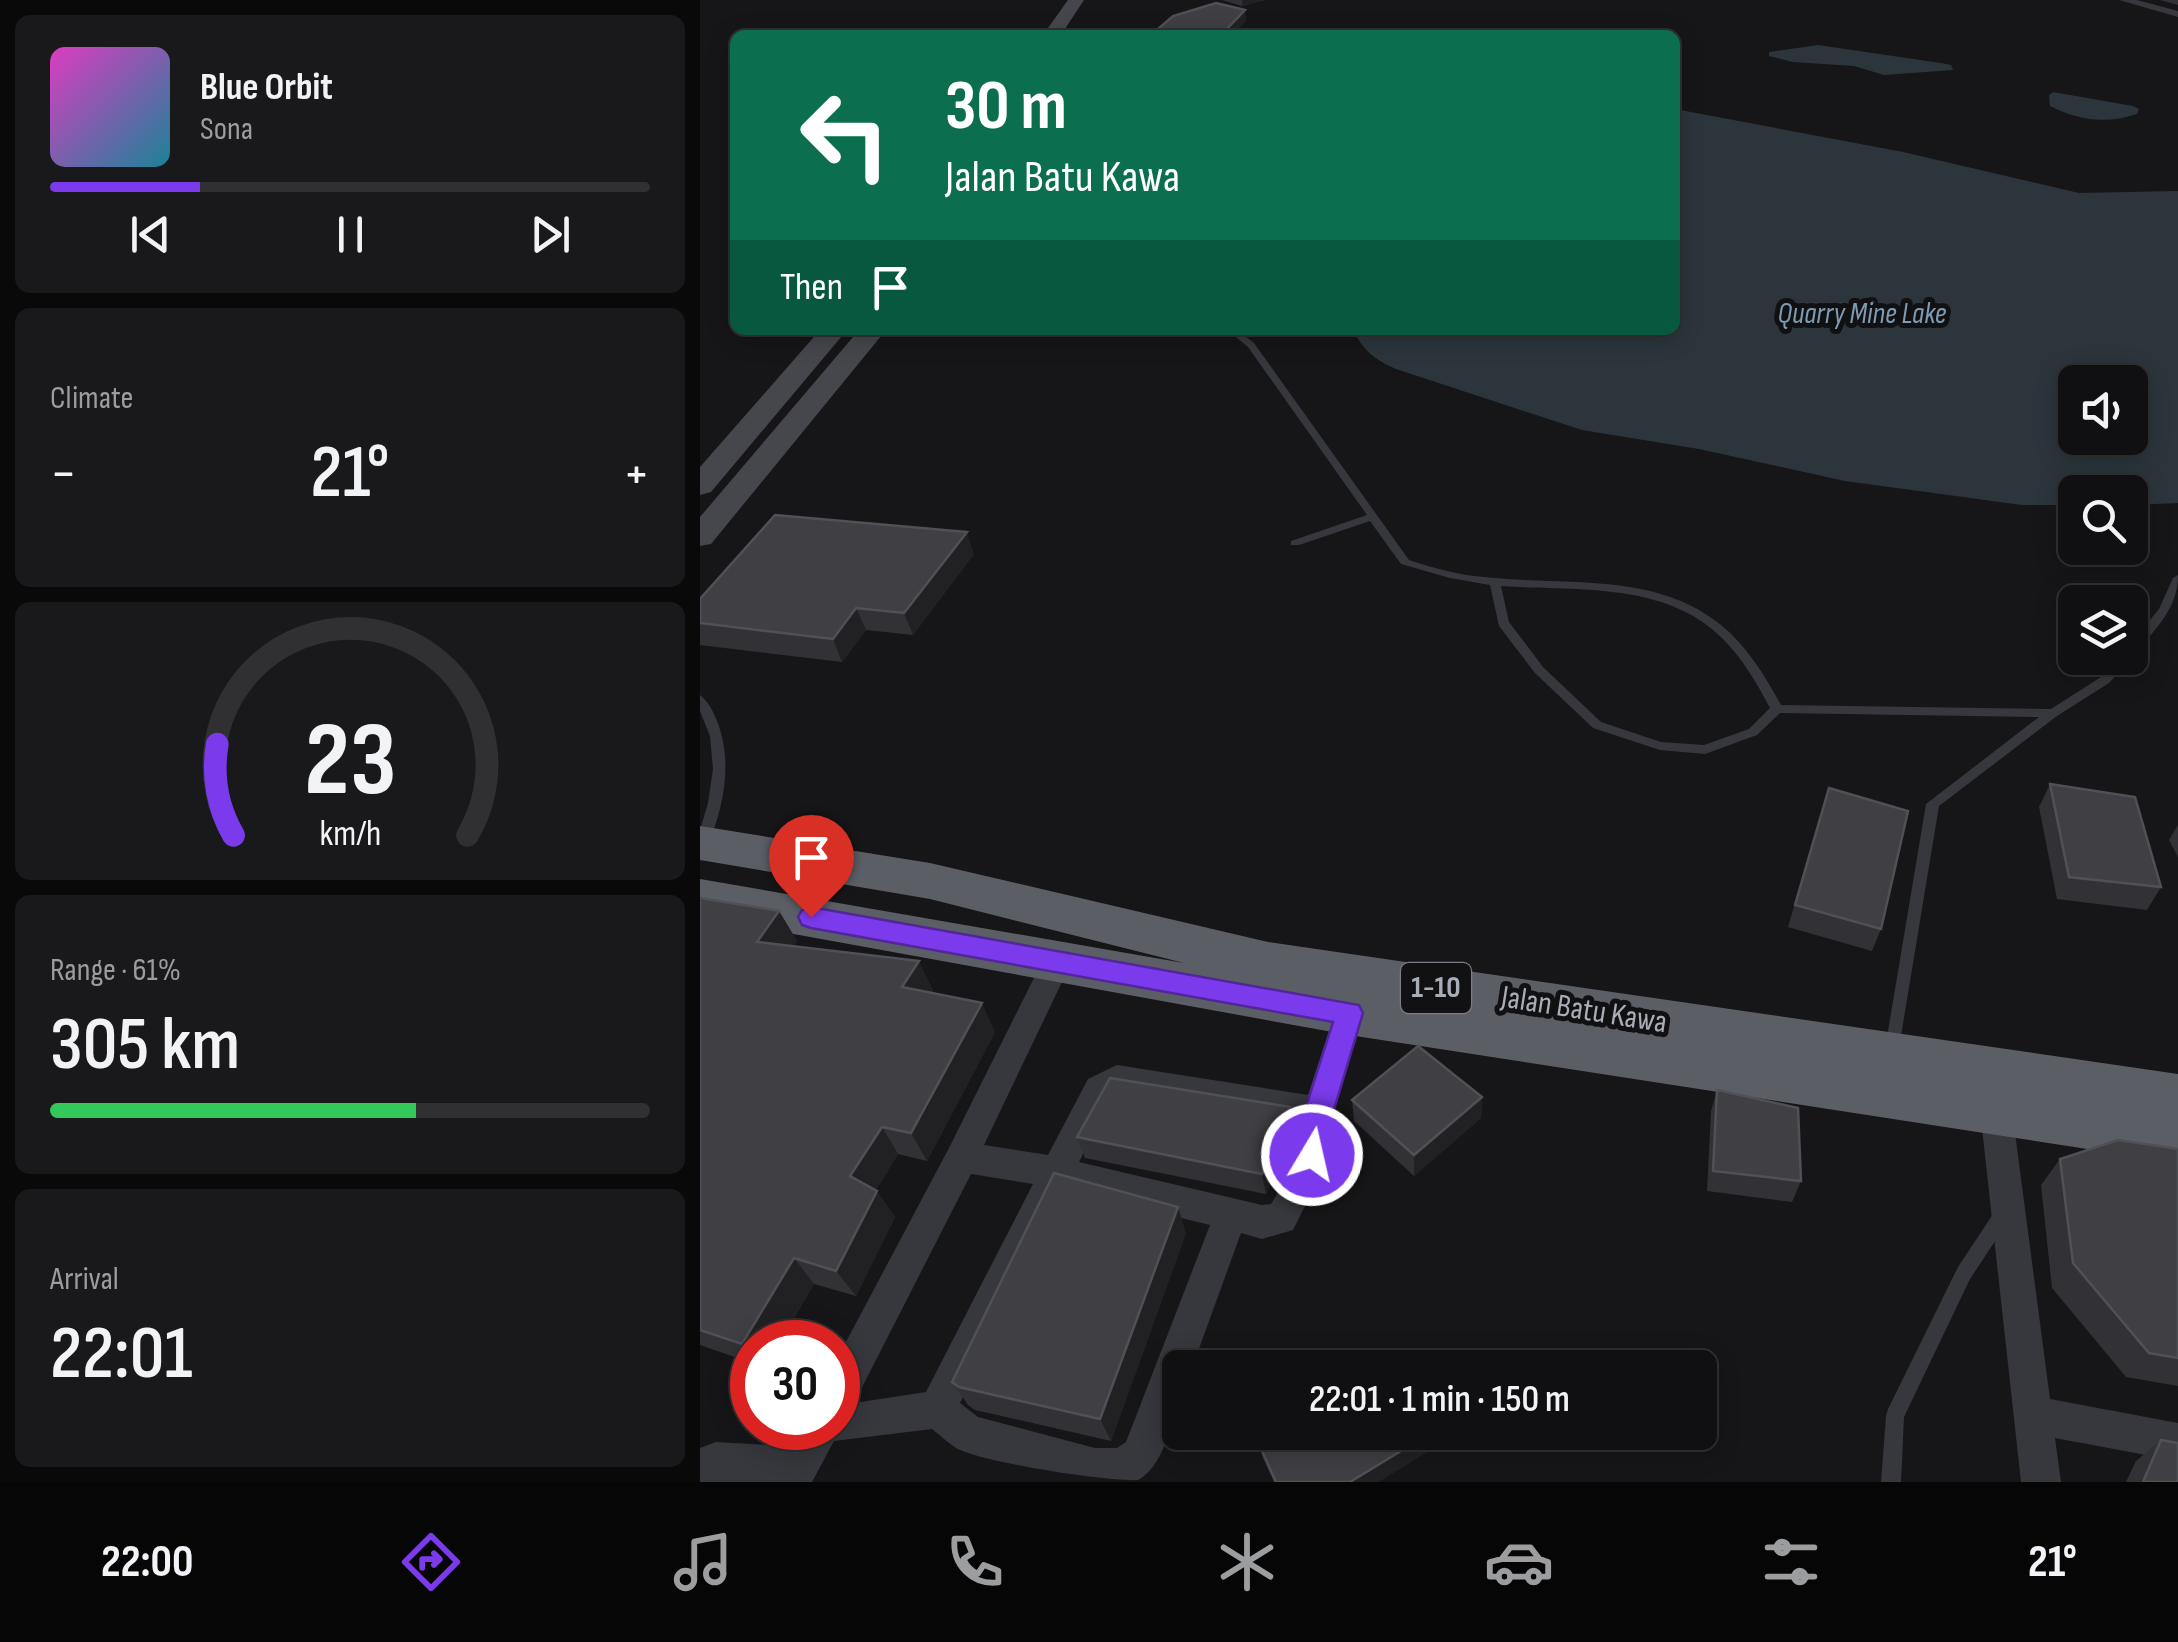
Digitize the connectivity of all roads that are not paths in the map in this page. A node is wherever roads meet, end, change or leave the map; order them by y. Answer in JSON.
{"nodes":[{"id":1,"x":1076,"y":0,"type":"edge"},
{"id":2,"x":2124,"y":0,"type":"edge"},
{"id":3,"x":2178,"y":14,"type":"edge"},
{"id":4,"x":1055,"y":30,"type":"edge"},
{"id":5,"x":830,"y":335,"type":"edge"},
{"id":6,"x":868,"y":335,"type":"edge"},
{"id":7,"x":1237,"y":335,"type":"edge"},
{"id":8,"x":700,"y":486,"type":"edge"},
{"id":9,"x":1374,"y":516,"type":"junction"},
{"id":10,"x":700,"y":538,"type":"edge"},
{"id":11,"x":1296,"y":542,"type":"dead end"},
{"id":12,"x":2178,"y":578,"type":"edge"},
{"id":13,"x":1495,"y":582,"type":"junction"},
{"id":14,"x":2148,"y":630,"type":"edge"},
{"id":15,"x":2110,"y":675,"type":"edge"},
{"id":16,"x":700,"y":700,"type":"edge"},
{"id":17,"x":1777,"y":709,"type":"junction"},
{"id":18,"x":2053,"y":713,"type":"junction"},
{"id":19,"x":701,"y":843,"type":"edge"},
{"id":20,"x":700,"y":898,"type":"edge"},
{"id":21,"x":1058,"y":958,"type":"junction"},
{"id":22,"x":1349,"y":1013,"type":"junction"},
{"id":23,"x":1892,"y":1056,"type":"junction"},
{"id":24,"x":2178,"y":1098,"type":"edge"},
{"id":25,"x":1996,"y":1110,"type":"junction"},
{"id":26,"x":1317,"y":1116,"type":"junction"},
{"id":27,"x":2178,"y":1138,"type":"edge"},
{"id":28,"x":962,"y":1157,"type":"junction"},
{"id":29,"x":1056,"y":1172,"type":"junction"},
{"id":30,"x":2009,"y":1204,"type":"junction"},
{"id":31,"x":1231,"y":1214,"type":"junction"},
{"id":32,"x":860,"y":1352,"type":"edge"},
{"id":33,"x":937,"y":1409,"type":"junction"},
{"id":34,"x":2035,"y":1415,"type":"junction"},
{"id":35,"x":860,"y":1421,"type":"edge"},
{"id":36,"x":2178,"y":1442,"type":"edge"},
{"id":37,"x":808,"y":1450,"type":"edge"},
{"id":38,"x":700,"y":1467,"type":"edge"},
{"id":39,"x":795,"y":1474,"type":"edge"},
{"id":40,"x":1124,"y":1475,"type":"edge"},
{"id":41,"x":1891,"y":1482,"type":"edge"},
{"id":42,"x":2041,"y":1482,"type":"edge"}],
"edges":[{"from":1,"to":4,"type":"main road"},
{"from":2,"to":3,"type":"street"},
{"from":5,"to":8,"type":"main road"},
{"from":6,"to":10,"type":"main road"},
{"from":7,"to":9,"type":"lane"},
{"from":9,"to":11,"type":"lane"},
{"from":9,"to":13,"type":"lane"},
{"from":12,"to":14,"type":"lane"},
{"from":13,"to":17,"type":"lane"},
{"from":13,"to":17,"type":"lane"},
{"from":15,"to":18,"type":"lane"},
{"from":16,"to":19,"type":"lane"},
{"from":17,"to":18,"type":"lane"},
{"from":18,"to":23,"type":"lane"},
{"from":19,"to":23,"type":"highway","name":"Jalan Batu Kawa","number":"1-10"},
{"from":20,"to":21,"type":"highway","name":"Jalan Batu Kawa","number":"1-10"},
{"from":21,"to":22,"type":"highway","name":"Jalan Batu Kawa","number":"1-10"},
{"from":21,"to":28,"type":"street"},
{"from":22,"to":25,"type":"highway","name":"Jalan Batu Kawa","number":"1-10"},
{"from":22,"to":26,"type":"street"},
{"from":23,"to":24,"type":"highway","name":"Jalan Batu Kawa","number":"1-10"},
{"from":25,"to":27,"type":"highway","name":"Jalan Batu Kawa","number":"1-10"},
{"from":25,"to":30,"type":"street"},
{"from":26,"to":29,"type":"street"},
{"from":26,"to":31,"type":"street"},
{"from":28,"to":29,"type":"street"},
{"from":28,"to":32,"type":"street"},
{"from":29,"to":31,"type":"street"},
{"from":29,"to":33,"type":"street"},
{"from":30,"to":34,"type":"street"},
{"from":30,"to":41,"type":"lane"},
{"from":31,"to":40,"type":"street"},
{"from":33,"to":35,"type":"street"},
{"from":33,"to":40,"type":"street"},
{"from":34,"to":36,"type":"street"},
{"from":34,"to":42,"type":"street"},
{"from":37,"to":39,"type":"street"},
{"from":38,"to":39,"type":"street"}]}
